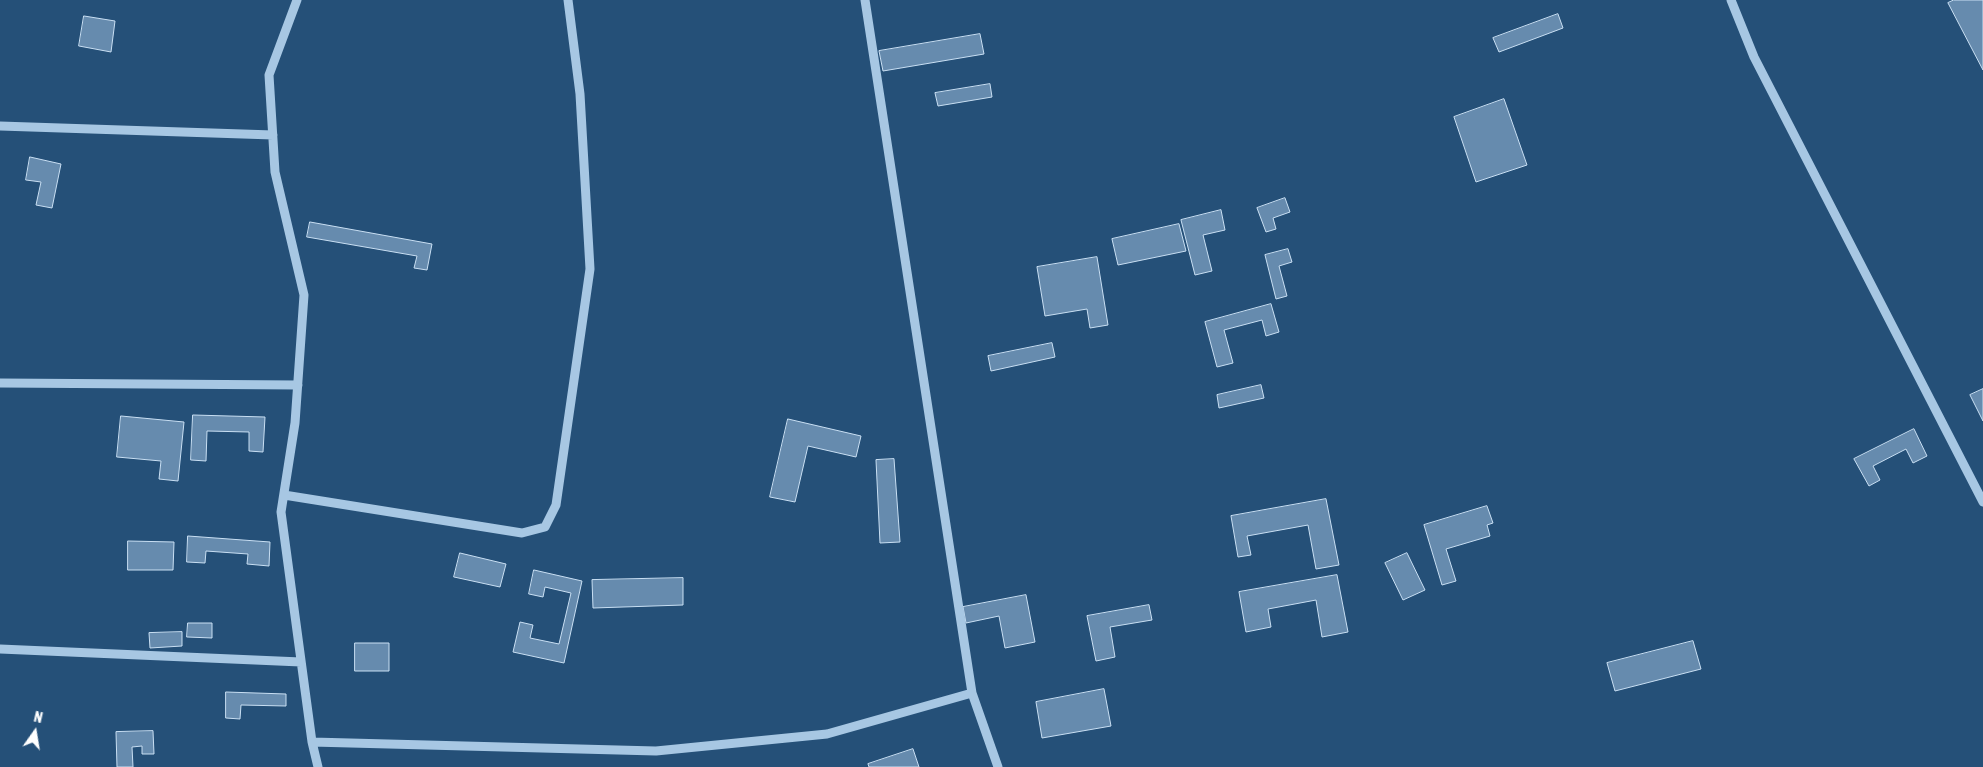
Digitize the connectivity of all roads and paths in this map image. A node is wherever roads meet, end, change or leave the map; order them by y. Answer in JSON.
{"nodes":[{"id":1,"x":297,"y":0,"type":"edge"},
{"id":2,"x":568,"y":0,"type":"edge"},
{"id":3,"x":865,"y":0,"type":"edge"},
{"id":4,"x":1731,"y":0,"type":"edge"},
{"id":5,"x":0,"y":126,"type":"edge"},
{"id":6,"x":273,"y":135,"type":"junction"},
{"id":7,"x":0,"y":383,"type":"edge"},
{"id":8,"x":298,"y":385,"type":"junction"},
{"id":9,"x":284,"y":495,"type":"junction"},
{"id":10,"x":1983,"y":502,"type":"edge"},
{"id":11,"x":0,"y":648,"type":"edge"},
{"id":12,"x":301,"y":662,"type":"junction"},
{"id":13,"x":972,"y":693,"type":"junction"},
{"id":14,"x":312,"y":742,"type":"junction"},
{"id":15,"x":318,"y":767,"type":"edge"},
{"id":16,"x":998,"y":767,"type":"edge"}],
"edges":[{"from":1,"to":6,"type":"street"},
{"from":2,"to":9,"type":"street"},
{"from":3,"to":13,"type":"street"},
{"from":4,"to":10,"type":"street"},
{"from":5,"to":6,"type":"street"},
{"from":6,"to":8,"type":"street"},
{"from":7,"to":8,"type":"street"},
{"from":8,"to":9,"type":"street"},
{"from":9,"to":12,"type":"street"},
{"from":11,"to":12,"type":"street"},
{"from":12,"to":14,"type":"street"},
{"from":13,"to":14,"type":"street"},
{"from":13,"to":16,"type":"street"},
{"from":14,"to":15,"type":"street"}]}
